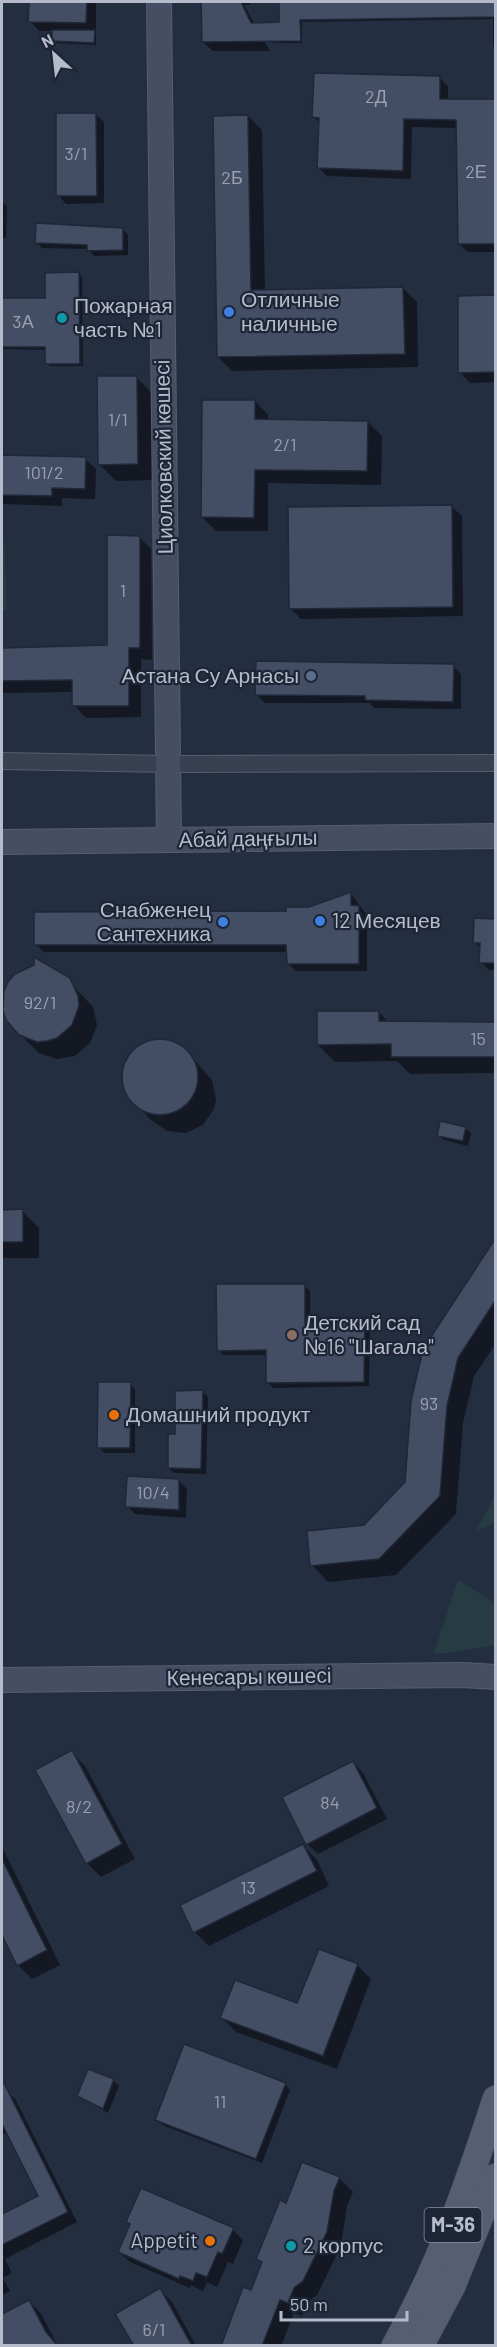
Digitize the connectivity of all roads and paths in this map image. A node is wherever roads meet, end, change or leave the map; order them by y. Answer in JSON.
{"nodes":[{"id":1,"x":159,"y":2,"type":"edge"},
{"id":2,"x":2,"y":761,"type":"edge"},
{"id":3,"x":495,"y":763,"type":"edge"},
{"id":4,"x":167,"y":764,"type":"junction"},
{"id":5,"x":495,"y":836,"type":"edge"},
{"id":6,"x":169,"y":840,"type":"junction"},
{"id":7,"x":2,"y":842,"type":"edge"},
{"id":8,"x":495,"y":1657,"type":"edge"},
{"id":9,"x":462,"y":1675,"type":"junction"},
{"id":10,"x":495,"y":1677,"type":"edge"},
{"id":11,"x":3,"y":1681,"type":"edge"},
{"id":12,"x":495,"y":2099,"type":"edge"},
{"id":13,"x":495,"y":2177,"type":"edge"},
{"id":14,"x":395,"y":2346,"type":"edge"},
{"id":15,"x":420,"y":2346,"type":"edge"}],
"edges":[{"from":1,"to":4,"type":"street","name":"Циолковский көшесі"},
{"from":2,"to":4,"type":"street"},
{"from":3,"to":4,"type":"street"},
{"from":4,"to":6,"type":"street","name":"Циолковский көшесі"},
{"from":5,"to":6,"type":"street","name":"Абай даңғылы"},
{"from":6,"to":7,"type":"street","name":"Абай даңғылы"},
{"from":8,"to":9,"type":"street"},
{"from":9,"to":10,"type":"street","name":"Кенесары көшесі"},
{"from":9,"to":11,"type":"street","name":"Кенесары көшесі"},
{"from":12,"to":14,"type":"main road","number":"M-36"},
{"from":13,"to":15,"type":"main road","number":"M-36"}]}
